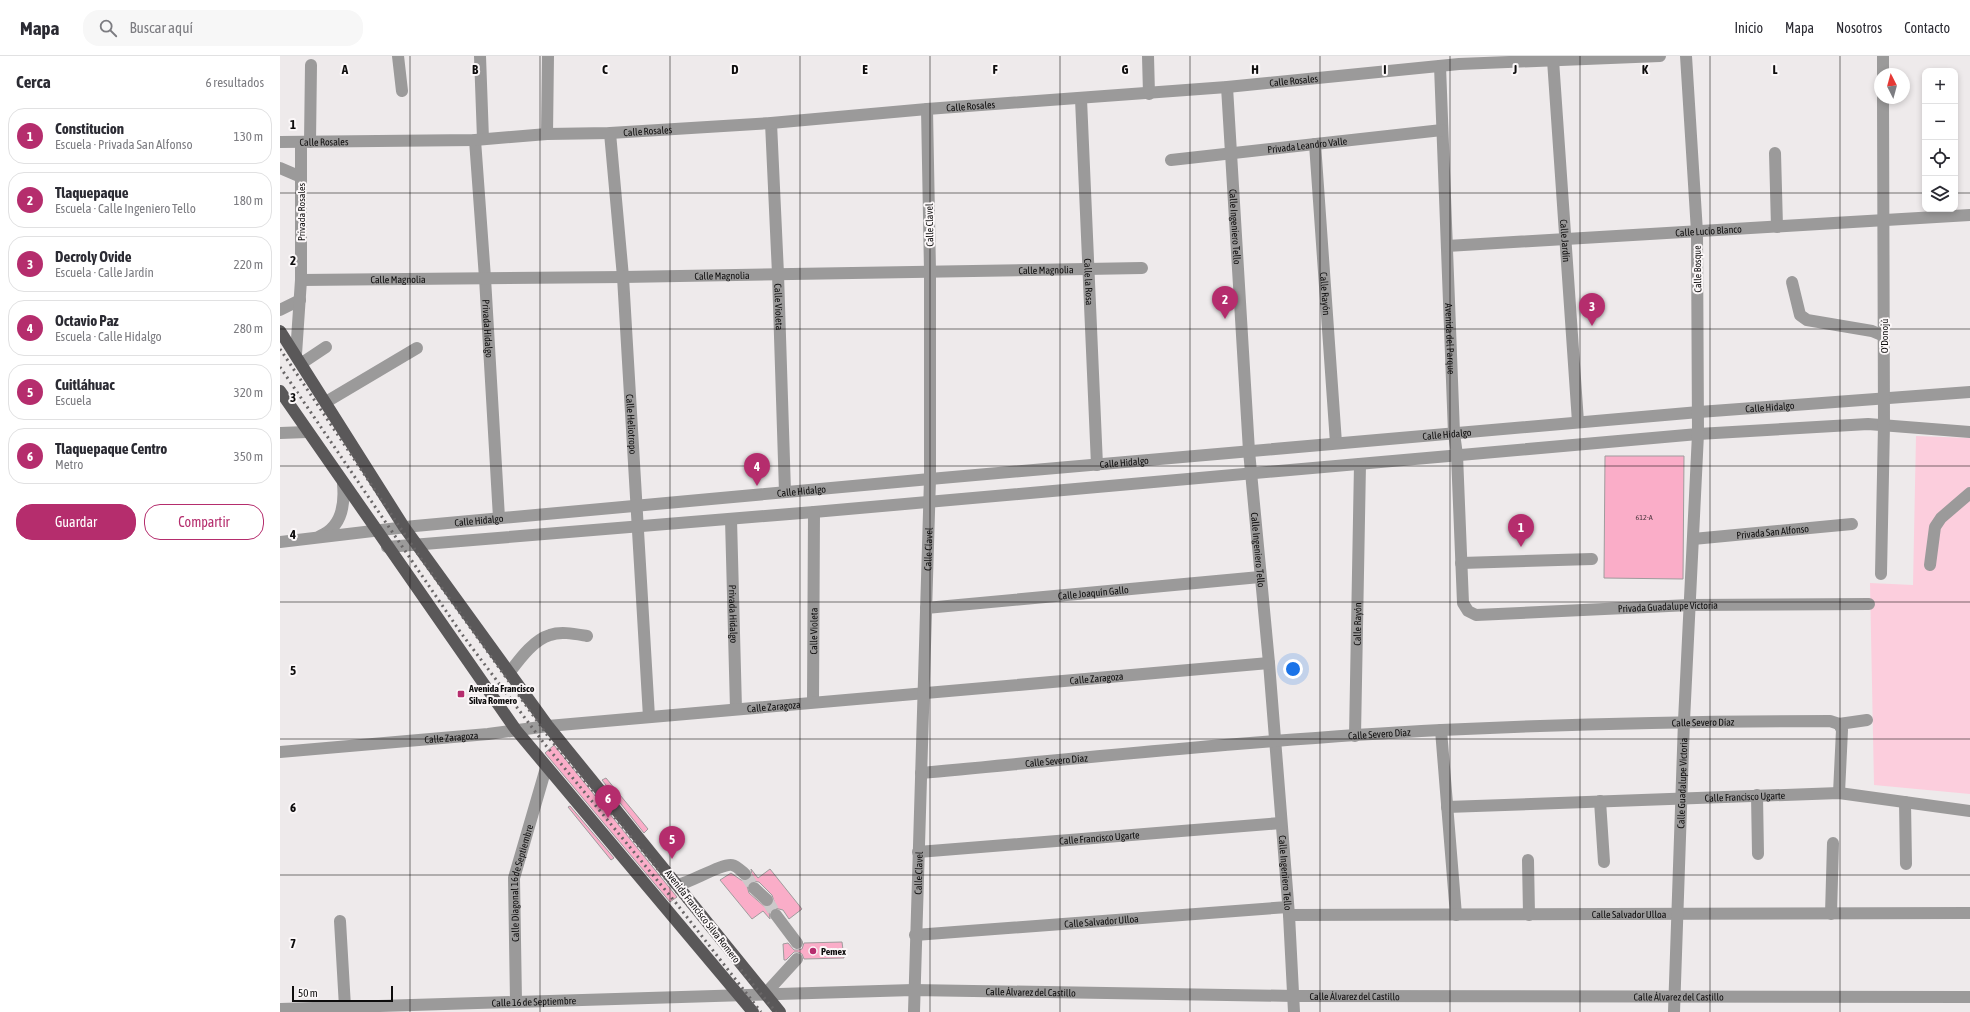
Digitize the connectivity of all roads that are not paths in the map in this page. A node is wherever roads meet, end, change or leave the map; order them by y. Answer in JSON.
{"nodes":[{"id":1,"x":398,"y":56,"type":"edge"},
{"id":2,"x":480,"y":56,"type":"edge"},
{"id":3,"x":548,"y":56,"type":"edge"},
{"id":4,"x":1148,"y":56,"type":"edge"},
{"id":5,"x":1652,"y":56,"type":"edge"},
{"id":6,"x":1686,"y":56,"type":"edge"},
{"id":7,"x":1882,"y":56,"type":"edge"},
{"id":8,"x":1460,"y":60,"type":"edge"},
{"id":9,"x":1553,"y":60,"type":"junction"},
{"id":10,"x":311,"y":65,"type":"dead end"},
{"id":11,"x":1440,"y":66,"type":"junction"},
{"id":12,"x":1883,"y":68,"type":"edge"},
{"id":13,"x":1227,"y":87,"type":"junction"},
{"id":14,"x":402,"y":91,"type":"dead end"},
{"id":15,"x":1148,"y":94,"type":"junction"},
{"id":16,"x":1081,"y":99,"type":"junction"},
{"id":17,"x":1883,"y":104,"type":"edge"},
{"id":18,"x":927,"y":109,"type":"junction"},
{"id":19,"x":771,"y":123,"type":"junction"},
{"id":20,"x":1442,"y":130,"type":"junction"},
{"id":21,"x":610,"y":132,"type":"junction"},
{"id":22,"x":547,"y":134,"type":"junction"},
{"id":23,"x":479,"y":139,"type":"junction"},
{"id":24,"x":280,"y":142,"type":"edge"},
{"id":25,"x":306,"y":142,"type":"junction"},
{"id":26,"x":1315,"y":144,"type":"junction"},
{"id":27,"x":1231,"y":153,"type":"junction"},
{"id":28,"x":1774,"y":153,"type":"dead end"},
{"id":29,"x":1171,"y":160,"type":"dead end"},
{"id":30,"x":280,"y":168,"type":"edge"},
{"id":31,"x":301,"y":177,"type":"junction"},
{"id":32,"x":1970,"y":215,"type":"edge"},
{"id":33,"x":1883,"y":220,"type":"junction"},
{"id":34,"x":1777,"y":227,"type":"junction"},
{"id":35,"x":1697,"y":232,"type":"junction"},
{"id":36,"x":1565,"y":239,"type":"junction"},
{"id":37,"x":1447,"y":246,"type":"junction"},
{"id":38,"x":1142,"y":268,"type":"dead end"},
{"id":39,"x":1089,"y":269,"type":"junction"},
{"id":40,"x":930,"y":271,"type":"junction"},
{"id":41,"x":778,"y":274,"type":"junction"},
{"id":42,"x":623,"y":277,"type":"junction"},
{"id":43,"x":485,"y":278,"type":"junction"},
{"id":44,"x":301,"y":280,"type":"junction"},
{"id":45,"x":1792,"y":282,"type":"dead end"},
{"id":46,"x":300,"y":300,"type":"junction"},
{"id":47,"x":280,"y":310,"type":"edge"},
{"id":48,"x":280,"y":331,"type":"edge"},
{"id":49,"x":1884,"y":336,"type":"junction"},
{"id":50,"x":326,"y":347,"type":"dead end"},
{"id":51,"x":417,"y":348,"type":"dead end"},
{"id":52,"x":299,"y":358,"type":"junction"},
{"id":53,"x":280,"y":391,"type":"edge"},
{"id":54,"x":1970,"y":392,"type":"edge"},
{"id":55,"x":1884,"y":399,"type":"junction"},
{"id":56,"x":326,"y":402,"type":"junction"},
{"id":57,"x":1699,"y":412,"type":"junction"},
{"id":58,"x":1578,"y":422,"type":"junction"},
{"id":59,"x":1884,"y":425,"type":"junction"},
{"id":60,"x":307,"y":432,"type":"junction"},
{"id":61,"x":1970,"y":432,"type":"edge"},
{"id":62,"x":280,"y":433,"type":"edge"},
{"id":63,"x":1454,"y":433,"type":"junction"},
{"id":64,"x":1698,"y":434,"type":"junction"},
{"id":65,"x":1336,"y":444,"type":"junction"},
{"id":66,"x":1249,"y":451,"type":"junction"},
{"id":67,"x":1457,"y":455,"type":"junction"},
{"id":68,"x":1097,"y":464,"type":"junction"},
{"id":69,"x":1360,"y":464,"type":"junction"},
{"id":70,"x":1251,"y":474,"type":"junction"},
{"id":71,"x":930,"y":479,"type":"junction"},
{"id":72,"x":343,"y":484,"type":"junction"},
{"id":73,"x":785,"y":492,"type":"junction"},
{"id":74,"x":1970,"y":493,"type":"edge"},
{"id":75,"x":929,"y":502,"type":"junction"},
{"id":76,"x":636,"y":506,"type":"junction"},
{"id":77,"x":814,"y":512,"type":"junction"},
{"id":78,"x":499,"y":518,"type":"junction"},
{"id":79,"x":731,"y":519,"type":"junction"},
{"id":80,"x":1852,"y":524,"type":"dead end"},
{"id":81,"x":404,"y":527,"type":"junction"},
{"id":82,"x":638,"y":527,"type":"junction"},
{"id":83,"x":376,"y":530,"type":"junction"},
{"id":84,"x":315,"y":538,"type":"junction"},
{"id":85,"x":1693,"y":539,"type":"junction"},
{"id":86,"x":280,"y":542,"type":"edge"},
{"id":87,"x":417,"y":545,"type":"junction"},
{"id":88,"x":387,"y":547,"type":"junction"},
{"id":89,"x":1592,"y":559,"type":"dead end"},
{"id":90,"x":1461,"y":563,"type":"junction"},
{"id":91,"x":1930,"y":565,"type":"dead end"},
{"id":92,"x":1881,"y":574,"type":"dead end"},
{"id":93,"x":1260,"y":577,"type":"junction"},
{"id":94,"x":1869,"y":604,"type":"dead end"},
{"id":95,"x":1690,"y":605,"type":"junction"},
{"id":96,"x":926,"y":608,"type":"junction"},
{"id":97,"x":1468,"y":611,"type":"joint"},
{"id":98,"x":587,"y":636,"type":"dead end"},
{"id":99,"x":1269,"y":663,"type":"junction"},
{"id":100,"x":509,"y":673,"type":"junction"},
{"id":101,"x":923,"y":693,"type":"junction"},
{"id":102,"x":813,"y":702,"type":"junction"},
{"id":103,"x":736,"y":709,"type":"junction"},
{"id":104,"x":649,"y":717,"type":"junction"},
{"id":105,"x":1867,"y":720,"type":"dead end"},
{"id":106,"x":1684,"y":721,"type":"junction"},
{"id":107,"x":1839,"y":724,"type":"junction"},
{"id":108,"x":548,"y":726,"type":"junction"},
{"id":109,"x":516,"y":730,"type":"junction"},
{"id":110,"x":1441,"y":730,"type":"junction"},
{"id":111,"x":1355,"y":736,"type":"junction"},
{"id":112,"x":1275,"y":741,"type":"junction"},
{"id":113,"x":280,"y":752,"type":"edge"},
{"id":114,"x":546,"y":768,"type":"junction"},
{"id":115,"x":921,"y":773,"type":"junction"},
{"id":116,"x":1840,"y":793,"type":"junction"},
{"id":117,"x":1757,"y":795,"type":"junction"},
{"id":118,"x":1682,"y":797,"type":"junction"},
{"id":119,"x":1600,"y":801,"type":"junction"},
{"id":120,"x":1905,"y":802,"type":"junction"},
{"id":121,"x":1447,"y":807,"type":"junction"},
{"id":122,"x":1970,"y":811,"type":"edge"},
{"id":123,"x":1282,"y":823,"type":"junction"},
{"id":124,"x":1833,"y":843,"type":"dead end"},
{"id":125,"x":918,"y":852,"type":"junction"},
{"id":126,"x":1758,"y":854,"type":"dead end"},
{"id":127,"x":1528,"y":860,"type":"dead end"},
{"id":128,"x":1604,"y":862,"type":"dead end"},
{"id":129,"x":1906,"y":864,"type":"dead end"},
{"id":130,"x":745,"y":874,"type":"tunnel mouth"},
{"id":131,"x":678,"y":885,"type":"junction"},
{"id":132,"x":754,"y":888,"type":"tunnel mouth"},
{"id":133,"x":767,"y":900,"type":"tunnel mouth"},
{"id":134,"x":1288,"y":911,"type":"junction"},
{"id":135,"x":1970,"y":913,"type":"edge"},
{"id":136,"x":1678,"y":914,"type":"junction"},
{"id":137,"x":1831,"y":914,"type":"junction"},
{"id":138,"x":776,"y":915,"type":"tunnel mouth"},
{"id":139,"x":1456,"y":915,"type":"junction"},
{"id":140,"x":1529,"y":915,"type":"junction"},
{"id":141,"x":340,"y":921,"type":"dead end"},
{"id":142,"x":915,"y":935,"type":"junction"},
{"id":143,"x":797,"y":943,"type":"dead end"},
{"id":144,"x":797,"y":959,"type":"dead end"},
{"id":145,"x":913,"y":990,"type":"junction"},
{"id":146,"x":739,"y":994,"type":"junction"},
{"id":147,"x":764,"y":994,"type":"junction"},
{"id":148,"x":1294,"y":996,"type":"junction"},
{"id":149,"x":1675,"y":997,"type":"junction"},
{"id":150,"x":1970,"y":997,"type":"edge"},
{"id":151,"x":516,"y":1002,"type":"junction"},
{"id":152,"x":345,"y":1007,"type":"junction"},
{"id":153,"x":280,"y":1009,"type":"edge"},
{"id":154,"x":753,"y":1012,"type":"edge"},
{"id":155,"x":780,"y":1012,"type":"edge"},
{"id":156,"x":914,"y":1012,"type":"edge"},
{"id":157,"x":1294,"y":1012,"type":"edge"},
{"id":158,"x":1674,"y":1012,"type":"edge"}],
"edges":[{"from":1,"to":14,"type":"street"},
{"from":2,"to":23,"type":"street","name":"Privada Hidalgo"},
{"from":3,"to":22,"type":"street"},
{"from":4,"to":15,"type":"street"},
{"from":5,"to":9,"type":"street","name":"Calle Rosales"},
{"from":6,"to":35,"type":"street","name":"Calle Bosque"},
{"from":7,"to":12,"type":"street"},
{"from":8,"to":9,"type":"street","name":"Calle Rosales"},
{"from":8,"to":11,"type":"street","name":"Calle Rosales"},
{"from":9,"to":36,"type":"street","name":"Calle Jardín"},
{"from":10,"to":25,"type":"street","name":"Privada Rosales"},
{"from":11,"to":13,"type":"street","name":"Calle Rosales"},
{"from":11,"to":20,"type":"street","name":"Avenida del Parque"},
{"from":13,"to":15,"type":"street","name":"Calle Rosales"},
{"from":13,"to":27,"type":"street","name":"Calle Ingeniero Tello"},
{"from":15,"to":16,"type":"street","name":"Calle Rosales"},
{"from":16,"to":18,"type":"street","name":"Calle Rosales"},
{"from":16,"to":39,"type":"street","name":"Calle la Rosa"},
{"from":17,"to":33,"type":"street","name":"O'Donojú"},
{"from":18,"to":19,"type":"street","name":"Calle Rosales"},
{"from":18,"to":40,"type":"street","name":"Calle Clavel"},
{"from":19,"to":21,"type":"street","name":"Calle Rosales"},
{"from":19,"to":41,"type":"street","name":"Calle Violeta"},
{"from":20,"to":26,"type":"street","name":"Privada Leandro Valle"},
{"from":20,"to":37,"type":"street","name":"Avenida del Parque"},
{"from":21,"to":22,"type":"street","name":"Calle Rosales"},
{"from":21,"to":42,"type":"street","name":"Calle Heliotropo"},
{"from":22,"to":23,"type":"street","name":"Calle Rosales"},
{"from":23,"to":25,"type":"street","name":"Calle Rosales"},
{"from":23,"to":43,"type":"street","name":"Privada Hidalgo"},
{"from":24,"to":25,"type":"street","name":"Calle Rosales"},
{"from":25,"to":31,"type":"street","name":"Privada Rosales"},
{"from":26,"to":27,"type":"street","name":"Privada Leandro Valle"},
{"from":26,"to":65,"type":"street","name":"Calle Rayón"},
{"from":27,"to":29,"type":"street","name":"Privada Leandro Valle"},
{"from":27,"to":66,"type":"street","name":"Calle Ingeniero Tello"},
{"from":28,"to":34,"type":"street"},
{"from":30,"to":31,"type":"street"},
{"from":31,"to":44,"type":"street","name":"Privada Rosales"},
{"from":32,"to":33,"type":"street","name":"Calle Lucio Blanco"},
{"from":33,"to":34,"type":"street","name":"Calle Lucio Blanco"},
{"from":33,"to":49,"type":"street","name":"O'Donojú"},
{"from":34,"to":35,"type":"street","name":"Calle Lucio Blanco"},
{"from":35,"to":36,"type":"street","name":"Calle Lucio Blanco"},
{"from":35,"to":57,"type":"street","name":"Calle Bosque"},
{"from":36,"to":37,"type":"street","name":"Calle Lucio Blanco"},
{"from":36,"to":58,"type":"street","name":"Calle Jardín"},
{"from":37,"to":63,"type":"street","name":"Avenida del Parque"},
{"from":38,"to":39,"type":"street","name":"Calle Magnolia"},
{"from":39,"to":40,"type":"street","name":"Calle Magnolia"},
{"from":39,"to":68,"type":"street","name":"Calle la Rosa"},
{"from":40,"to":41,"type":"street","name":"Calle Magnolia"},
{"from":40,"to":71,"type":"street","name":"Calle Clavel"},
{"from":41,"to":42,"type":"street","name":"Calle Magnolia"},
{"from":41,"to":73,"type":"street","name":"Calle Violeta"},
{"from":42,"to":43,"type":"street","name":"Calle Magnolia"},
{"from":42,"to":76,"type":"street","name":"Calle Heliotropo"},
{"from":43,"to":44,"type":"street","name":"Calle Magnolia"},
{"from":43,"to":78,"type":"street","name":"Privada Hidalgo"},
{"from":44,"to":46,"type":"street","name":"Privada Rosales"},
{"from":45,"to":49,"type":"street"},
{"from":46,"to":47,"type":"street"},
{"from":46,"to":52,"type":"street","name":"Privada Rosales"},
{"from":48,"to":52,"type":"main road","name":"Avenida Francisco Silva Romero"},
{"from":49,"to":55,"type":"street","name":"O'Donojú"},
{"from":50,"to":52,"type":"street"},
{"from":51,"to":56,"type":"street"},
{"from":52,"to":56,"type":"main road","name":"Avenida Francisco Silva Romero"},
{"from":53,"to":60,"type":"main road","name":"Avenida Francisco Silva Romero"},
{"from":54,"to":55,"type":"street","name":"Calle Hidalgo"},
{"from":55,"to":57,"type":"street","name":"Calle Hidalgo"},
{"from":55,"to":59,"type":"street","name":"O'Donojú"},
{"from":56,"to":81,"type":"main road","name":"Avenida Francisco Silva Romero"},
{"from":57,"to":58,"type":"street","name":"Calle Hidalgo"},
{"from":57,"to":64,"type":"street","name":"Calle Bosque"},
{"from":58,"to":63,"type":"street","name":"Calle Hidalgo"},
{"from":59,"to":61,"type":"street","name":"Calle Hidalgo"},
{"from":59,"to":64,"type":"street","name":"Calle Hidalgo"},
{"from":59,"to":92,"type":"street","name":"O'Donojú"},
{"from":60,"to":62,"type":"street"},
{"from":60,"to":72,"type":"main road","name":"Avenida Francisco Silva Romero"},
{"from":63,"to":65,"type":"street","name":"Calle Hidalgo"},
{"from":63,"to":67,"type":"street","name":"Avenida del Parque"},
{"from":64,"to":67,"type":"street","name":"Calle Hidalgo"},
{"from":64,"to":85,"type":"street","name":"Calle Guadalupe Victoria"},
{"from":65,"to":66,"type":"street","name":"Calle Hidalgo"},
{"from":66,"to":68,"type":"street","name":"Calle Hidalgo"},
{"from":66,"to":70,"type":"street","name":"Calle Ingeniero Tello"},
{"from":67,"to":69,"type":"street","name":"Calle Hidalgo"},
{"from":67,"to":90,"type":"street","name":"Avenida del Parque"},
{"from":68,"to":71,"type":"street","name":"Calle Hidalgo"},
{"from":69,"to":70,"type":"street","name":"Calle Hidalgo"},
{"from":69,"to":111,"type":"street","name":"Calle Rayón"},
{"from":70,"to":75,"type":"street","name":"Calle Hidalgo"},
{"from":70,"to":93,"type":"street","name":"Calle Ingeniero Tello"},
{"from":71,"to":73,"type":"street","name":"Calle Hidalgo"},
{"from":71,"to":75,"type":"street","name":"Calle Clavel"},
{"from":72,"to":83,"type":"main road","name":"Avenida Francisco Silva Romero"},
{"from":72,"to":84,"type":"street"},
{"from":73,"to":76,"type":"street","name":"Calle Hidalgo"},
{"from":74,"to":91,"type":"street"},
{"from":75,"to":77,"type":"street","name":"Calle Hidalgo"},
{"from":75,"to":96,"type":"street","name":"Calle Clavel"},
{"from":76,"to":78,"type":"street","name":"Calle Hidalgo"},
{"from":76,"to":82,"type":"street","name":"Calle Heliotropo"},
{"from":77,"to":79,"type":"street","name":"Calle Hidalgo"},
{"from":77,"to":102,"type":"street","name":"Calle Violeta"},
{"from":78,"to":81,"type":"street","name":"Calle Hidalgo"},
{"from":79,"to":82,"type":"street","name":"Calle Hidalgo"},
{"from":79,"to":103,"type":"street","name":"Privada Hidalgo"},
{"from":80,"to":85,"type":"street","name":"Privada San Alfonso"},
{"from":81,"to":83,"type":"street","name":"Calle Hidalgo"},
{"from":81,"to":87,"type":"main road","name":"Avenida Francisco Silva Romero"},
{"from":82,"to":87,"type":"street","name":"Calle Hidalgo"},
{"from":82,"to":104,"type":"street","name":"Calle Heliotropo"},
{"from":83,"to":84,"type":"street","name":"Calle Hidalgo"},
{"from":83,"to":88,"type":"main road","name":"Avenida Francisco Silva Romero"},
{"from":84,"to":86,"type":"street","name":"Calle Hidalgo"},
{"from":85,"to":95,"type":"street","name":"Calle Guadalupe Victoria"},
{"from":87,"to":88,"type":"street","name":"Calle Hidalgo"},
{"from":87,"to":100,"type":"main road","name":"Avenida Francisco Silva Romero"},
{"from":88,"to":109,"type":"main road","name":"Avenida Francisco Silva Romero"},
{"from":89,"to":90,"type":"street"},
{"from":90,"to":97,"type":"street","name":"Avenida del Parque"},
{"from":93,"to":96,"type":"street","name":"Calle Joaquín Gallo"},
{"from":93,"to":99,"type":"street","name":"Calle Ingeniero Tello"},
{"from":94,"to":95,"type":"street","name":"Privada Guadalupe Victoria"},
{"from":95,"to":97,"type":"street","name":"Privada Guadalupe Victoria"},
{"from":95,"to":106,"type":"street","name":"Calle Guadalupe Victoria"},
{"from":96,"to":101,"type":"street","name":"Calle Clavel"},
{"from":98,"to":100,"type":"street"},
{"from":99,"to":101,"type":"street","name":"Calle Zaragoza"},
{"from":99,"to":112,"type":"street","name":"Calle Ingeniero Tello"},
{"from":100,"to":108,"type":"main road","name":"Avenida Francisco Silva Romero"},
{"from":101,"to":102,"type":"street","name":"Calle Zaragoza"},
{"from":101,"to":115,"type":"street","name":"Calle Clavel"},
{"from":102,"to":103,"type":"street","name":"Calle Zaragoza"},
{"from":103,"to":104,"type":"street","name":"Calle Zaragoza"},
{"from":104,"to":108,"type":"street","name":"Calle Zaragoza"},
{"from":105,"to":107,"type":"street","name":"Calle Severo Díaz"},
{"from":106,"to":107,"type":"street","name":"Calle Severo Díaz"},
{"from":106,"to":110,"type":"street","name":"Calle Severo Díaz"},
{"from":106,"to":118,"type":"street","name":"Calle Guadalupe Victoria"},
{"from":107,"to":116,"type":"street"},
{"from":108,"to":109,"type":"street","name":"Calle Zaragoza"},
{"from":108,"to":131,"type":"main road","name":"Avenida Francisco Silva Romero"},
{"from":109,"to":113,"type":"street","name":"Calle Zaragoza"},
{"from":109,"to":114,"type":"main road","name":"Avenida Francisco Silva Romero"},
{"from":110,"to":111,"type":"street","name":"Calle Severo Díaz"},
{"from":110,"to":121,"type":"street"},
{"from":111,"to":112,"type":"street","name":"Calle Severo Díaz"},
{"from":112,"to":115,"type":"street","name":"Calle Severo Díaz"},
{"from":112,"to":123,"type":"street","name":"Calle Ingeniero Tello"},
{"from":114,"to":146,"type":"main road","name":"Avenida Francisco Silva Romero"},
{"from":114,"to":151,"type":"street","name":"Calle Diagonal 16 de Septiembre"},
{"from":115,"to":125,"type":"street","name":"Calle Clavel"},
{"from":116,"to":117,"type":"street","name":"Calle Francisco Ugarte"},
{"from":116,"to":120,"type":"street","name":"Calle Francisco Ugarte"},
{"from":117,"to":118,"type":"street","name":"Calle Francisco Ugarte"},
{"from":117,"to":126,"type":"street"},
{"from":118,"to":119,"type":"street","name":"Calle Francisco Ugarte"},
{"from":118,"to":136,"type":"street","name":"Calle Guadalupe Victoria"},
{"from":119,"to":121,"type":"street","name":"Calle Francisco Ugarte"},
{"from":119,"to":128,"type":"street"},
{"from":120,"to":122,"type":"street","name":"Calle Francisco Ugarte"},
{"from":120,"to":129,"type":"street"},
{"from":121,"to":139,"type":"street"},
{"from":123,"to":125,"type":"street","name":"Calle Francisco Ugarte"},
{"from":123,"to":134,"type":"street","name":"Calle Ingeniero Tello"},
{"from":124,"to":137,"type":"street"},
{"from":125,"to":142,"type":"street","name":"Calle Clavel"},
{"from":127,"to":140,"type":"street"},
{"from":130,"to":131,"type":"street"},
{"from":131,"to":147,"type":"main road","name":"Avenida Francisco Silva Romero"},
{"from":132,"to":133,"type":"street"},
{"from":134,"to":139,"type":"street","name":"Calle Salvador Ulloa"},
{"from":134,"to":142,"type":"street","name":"Calle Salvador Ulloa"},
{"from":134,"to":148,"type":"street","name":"Calle Ingeniero Tello"},
{"from":135,"to":137,"type":"street","name":"Calle Salvador Ulloa"},
{"from":136,"to":137,"type":"street","name":"Calle Salvador Ulloa"},
{"from":136,"to":140,"type":"street","name":"Calle Salvador Ulloa"},
{"from":136,"to":149,"type":"street","name":"Calle Guadalupe Victoria"},
{"from":138,"to":143,"type":"street"},
{"from":139,"to":140,"type":"street","name":"Calle Salvador Ulloa"},
{"from":141,"to":152,"type":"street"},
{"from":142,"to":145,"type":"street","name":"Calle Clavel"},
{"from":144,"to":147,"type":"street"},
{"from":145,"to":147,"type":"street","name":"Calle Álvarez del Castillo"},
{"from":145,"to":148,"type":"street","name":"Calle Álvarez del Castillo"},
{"from":145,"to":156,"type":"street","name":"Calle Clavel"},
{"from":146,"to":147,"type":"street","name":"Calle Álvarez del Castillo"},
{"from":146,"to":151,"type":"street","name":"Calle 16 de Septiembre"},
{"from":146,"to":154,"type":"main road","name":"Avenida Francisco Silva Romero"},
{"from":147,"to":155,"type":"main road","name":"Avenida Francisco Silva Romero"},
{"from":148,"to":149,"type":"street","name":"Calle Álvarez del Castillo"},
{"from":148,"to":157,"type":"street","name":"Calle Ingeniero Tello"},
{"from":149,"to":150,"type":"street","name":"Calle Álvarez del Castillo"},
{"from":149,"to":158,"type":"street","name":"Calle Guadalupe Victoria"},
{"from":151,"to":152,"type":"street","name":"Calle 16 de Septiembre"},
{"from":152,"to":153,"type":"street","name":"Calle 16 de Septiembre"}]}
